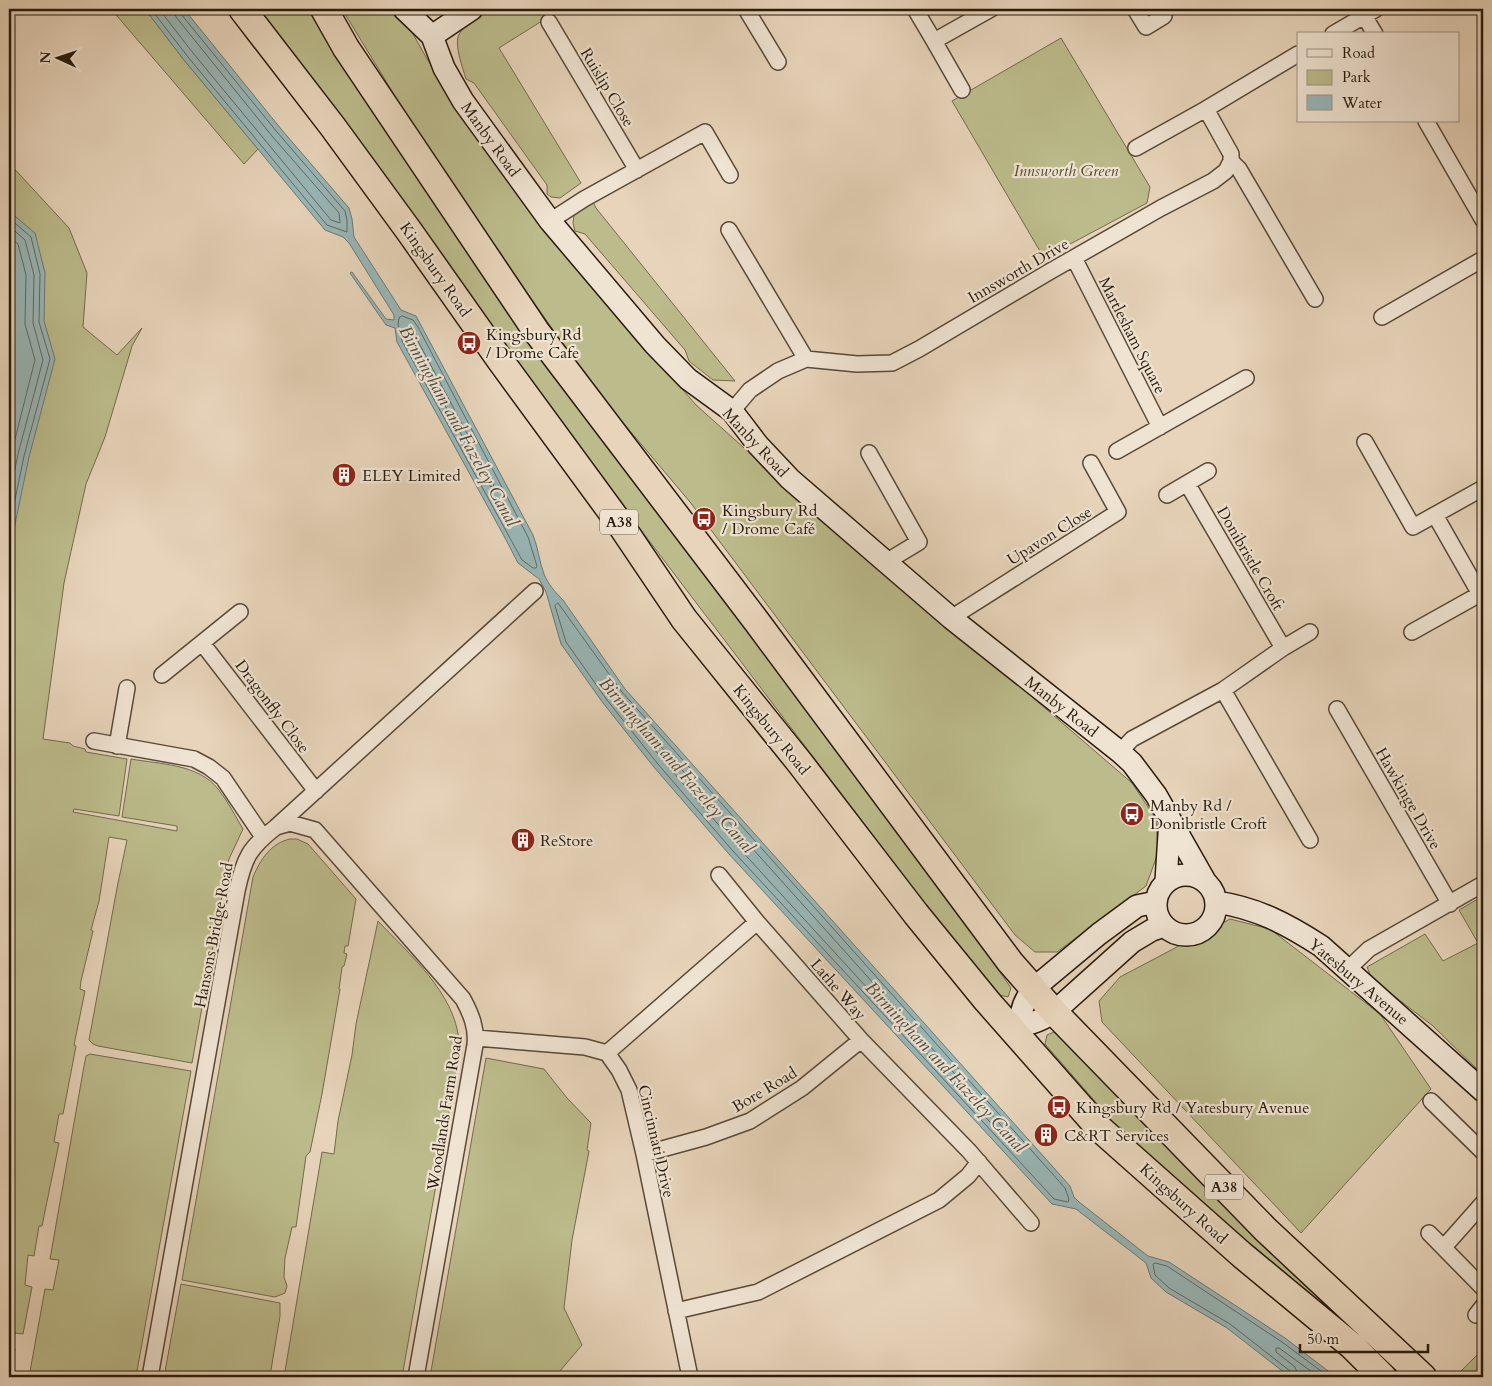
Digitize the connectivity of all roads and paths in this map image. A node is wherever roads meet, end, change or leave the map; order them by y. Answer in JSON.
{"nodes":[{"id":1,"x":242,"y":9,"type":"edge"},
{"id":2,"x":324,"y":9,"type":"edge"},
{"id":3,"x":404,"y":9,"type":"edge"},
{"id":4,"x":472,"y":9,"type":"edge"},
{"id":5,"x":746,"y":9,"type":"edge"},
{"id":6,"x":915,"y":9,"type":"edge"},
{"id":7,"x":991,"y":9,"type":"edge"},
{"id":8,"x":1135,"y":9,"type":"edge"},
{"id":9,"x":1367,"y":11,"type":"edge"},
{"id":10,"x":1164,"y":16,"type":"dead end"},
{"id":11,"x":549,"y":22,"type":"dead end"},
{"id":12,"x":1336,"y":32,"type":"edge"},
{"id":13,"x":1374,"y":32,"type":"edge"},
{"id":14,"x":432,"y":36,"type":"junction"},
{"id":15,"x":934,"y":41,"type":"junction"},
{"id":16,"x":1297,"y":55,"type":"edge"},
{"id":17,"x":778,"y":62,"type":"dead end"},
{"id":18,"x":962,"y":90,"type":"dead end"},
{"id":19,"x":1206,"y":109,"type":"junction"},
{"id":20,"x":1427,"y":122,"type":"edge"},
{"id":21,"x":1136,"y":148,"type":"dead end"},
{"id":22,"x":1231,"y":161,"type":"junction"},
{"id":23,"x":637,"y":170,"type":"junction"},
{"id":24,"x":730,"y":175,"type":"dead end"},
{"id":25,"x":1483,"y":220,"type":"edge"},
{"id":26,"x":550,"y":221,"type":"junction"},
{"id":27,"x":729,"y":230,"type":"dead end"},
{"id":28,"x":1074,"y":258,"type":"junction"},
{"id":29,"x":1483,"y":260,"type":"edge"},
{"id":30,"x":1315,"y":300,"type":"dead end"},
{"id":31,"x":1382,"y":317,"type":"dead end"},
{"id":32,"x":806,"y":359,"type":"junction"},
{"id":33,"x":1246,"y":378,"type":"dead end"},
{"id":34,"x":732,"y":411,"type":"junction"},
{"id":35,"x":1160,"y":427,"type":"junction"},
{"id":36,"x":1365,"y":442,"type":"dead end"},
{"id":37,"x":1117,"y":452,"type":"dead end"},
{"id":38,"x":868,"y":453,"type":"dead end"},
{"id":39,"x":1091,"y":464,"type":"dead end"},
{"id":40,"x":1208,"y":471,"type":"dead end"},
{"id":41,"x":1188,"y":484,"type":"junction"},
{"id":42,"x":1483,"y":488,"type":"edge"},
{"id":43,"x":1168,"y":495,"type":"dead end"},
{"id":44,"x":1435,"y":515,"type":"junction"},
{"id":45,"x":886,"y":562,"type":"junction"},
{"id":46,"x":535,"y":591,"type":"dead end"},
{"id":47,"x":240,"y":612,"type":"dead end"},
{"id":48,"x":951,"y":618,"type":"junction"},
{"id":49,"x":1310,"y":632,"type":"dead end"},
{"id":50,"x":1412,"y":632,"type":"dead end"},
{"id":51,"x":202,"y":643,"type":"junction"},
{"id":52,"x":1283,"y":648,"type":"junction"},
{"id":53,"x":162,"y":675,"type":"dead end"},
{"id":54,"x":127,"y":688,"type":"dead end"},
{"id":55,"x":1223,"y":690,"type":"junction"},
{"id":56,"x":1337,"y":709,"type":"dead end"},
{"id":57,"x":94,"y":741,"type":"dead end"},
{"id":58,"x":117,"y":746,"type":"junction"},
{"id":59,"x":1120,"y":752,"type":"junction"},
{"id":60,"x":316,"y":791,"type":"junction"},
{"id":61,"x":1170,"y":819,"type":"junction"},
{"id":62,"x":276,"y":827,"type":"junction"},
{"id":63,"x":263,"y":838,"type":"junction"},
{"id":64,"x":1310,"y":840,"type":"dead end"},
{"id":65,"x":719,"y":875,"type":"dead end"},
{"id":66,"x":1166,"y":881,"type":"junction"},
{"id":67,"x":1205,"y":881,"type":"junction"},
{"id":68,"x":1483,"y":884,"type":"edge"},
{"id":69,"x":1156,"y":902,"type":"junction"},
{"id":70,"x":1216,"y":902,"type":"junction"},
{"id":71,"x":1450,"y":904,"type":"junction"},
{"id":72,"x":757,"y":922,"type":"junction"},
{"id":73,"x":1164,"y":926,"type":"junction"},
{"id":74,"x":1348,"y":969,"type":"junction"},
{"id":75,"x":1028,"y":985,"type":"junction"},
{"id":76,"x":987,"y":1001,"type":"junction"},
{"id":77,"x":1054,"y":1012,"type":"junction"},
{"id":78,"x":1017,"y":1030,"type":"junction"},
{"id":79,"x":476,"y":1038,"type":"junction"},
{"id":80,"x":861,"y":1040,"type":"junction"},
{"id":81,"x":607,"y":1054,"type":"junction"},
{"id":82,"x":1483,"y":1090,"type":"edge"},
{"id":83,"x":1431,"y":1101,"type":"dead end"},
{"id":84,"x":1483,"y":1152,"type":"edge"},
{"id":85,"x":644,"y":1154,"type":"junction"},
{"id":86,"x":979,"y":1162,"type":"junction"},
{"id":87,"x":1483,"y":1203,"type":"edge"},
{"id":88,"x":1031,"y":1224,"type":"dead end"},
{"id":89,"x":1429,"y":1233,"type":"dead end"},
{"id":90,"x":1444,"y":1247,"type":"junction"},
{"id":91,"x":1483,"y":1288,"type":"edge"},
{"id":92,"x":676,"y":1311,"type":"junction"},
{"id":93,"x":150,"y":1377,"type":"edge"},
{"id":94,"x":416,"y":1377,"type":"edge"},
{"id":95,"x":690,"y":1377,"type":"edge"},
{"id":96,"x":1383,"y":1377,"type":"edge"},
{"id":97,"x":1423,"y":1377,"type":"edge"}],
"edges":[{"from":1,"to":76,"type":"highway","name":"Kingsbury Road","number":"A38"},
{"from":2,"to":75,"type":"highway","number":"A38"},
{"from":3,"to":14,"type":"street","name":"Manby Road"},
{"from":4,"to":14,"type":"street"},
{"from":5,"to":17,"type":"street"},
{"from":6,"to":15,"type":"street"},
{"from":7,"to":15,"type":"street"},
{"from":8,"to":10,"type":"street"},
{"from":9,"to":12,"type":"street"},
{"from":9,"to":13,"type":"street"},
{"from":11,"to":23,"type":"street","name":"Ruislip Close"},
{"from":14,"to":26,"type":"street","name":"Manby Road"},
{"from":15,"to":18,"type":"street"},
{"from":16,"to":19,"type":"street"},
{"from":19,"to":21,"type":"street"},
{"from":19,"to":22,"type":"street"},
{"from":20,"to":25,"type":"street"},
{"from":22,"to":28,"type":"street","name":"Innsworth Drive"},
{"from":22,"to":30,"type":"street"},
{"from":23,"to":24,"type":"street"},
{"from":23,"to":26,"type":"street"},
{"from":26,"to":34,"type":"street","name":"Manby Road"},
{"from":27,"to":32,"type":"street"},
{"from":28,"to":32,"type":"street","name":"Innsworth Drive"},
{"from":28,"to":35,"type":"street","name":"Martlesham Square"},
{"from":29,"to":31,"type":"street"},
{"from":32,"to":34,"type":"street","name":"Innsworth Drive"},
{"from":33,"to":35,"type":"street"},
{"from":34,"to":45,"type":"street","name":"Manby Road"},
{"from":35,"to":37,"type":"street"},
{"from":36,"to":44,"type":"street"},
{"from":38,"to":45,"type":"street"},
{"from":39,"to":48,"type":"street","name":"Upavon Close"},
{"from":40,"to":41,"type":"street"},
{"from":41,"to":43,"type":"street"},
{"from":41,"to":52,"type":"street","name":"Donibristle Croft"},
{"from":42,"to":44,"type":"street"},
{"from":44,"to":50,"type":"street"},
{"from":45,"to":48,"type":"street","name":"Manby Road"},
{"from":46,"to":60,"type":"street","name":"Hansons Bridge Road"},
{"from":47,"to":51,"type":"street"},
{"from":48,"to":59,"type":"street","name":"Manby Road"},
{"from":49,"to":52,"type":"street"},
{"from":51,"to":53,"type":"street"},
{"from":51,"to":60,"type":"street","name":"Dragonfly Close"},
{"from":52,"to":55,"type":"street"},
{"from":54,"to":58,"type":"street"},
{"from":55,"to":59,"type":"street"},
{"from":55,"to":64,"type":"street"},
{"from":56,"to":71,"type":"street","name":"Hawkinge Drive"},
{"from":57,"to":58,"type":"street"},
{"from":58,"to":63,"type":"street"},
{"from":59,"to":61,"type":"street","name":"Manby Road"},
{"from":60,"to":62,"type":"street","name":"Hansons Bridge Road"},
{"from":61,"to":66,"type":"street"},
{"from":61,"to":67,"type":"street","name":"Manby Road"},
{"from":62,"to":63,"type":"street","name":"Hansons Bridge Road"},
{"from":62,"to":79,"type":"street","name":"Woodlands Farm Road"},
{"from":63,"to":93,"type":"street","name":"Hansons Bridge Road"},
{"from":65,"to":72,"type":"street","name":"Lathe Way"},
{"from":66,"to":67,"type":"street"},
{"from":66,"to":69,"type":"street"},
{"from":67,"to":70,"type":"street"},
{"from":68,"to":71,"type":"street"},
{"from":69,"to":73,"type":"street"},
{"from":69,"to":75,"type":"street"},
{"from":70,"to":73,"type":"street"},
{"from":70,"to":74,"type":"street","name":"Yatesbury Avenue"},
{"from":71,"to":74,"type":"street"},
{"from":72,"to":80,"type":"street","name":"Lathe Way"},
{"from":72,"to":81,"type":"street"},
{"from":73,"to":77,"type":"street"},
{"from":74,"to":82,"type":"street","name":"Yatesbury Avenue"},
{"from":75,"to":76,"type":"highway"},
{"from":75,"to":77,"type":"highway","number":"A38"},
{"from":75,"to":78,"type":"street"},
{"from":76,"to":78,"type":"highway","name":"Kingsbury Road","number":"A38"},
{"from":77,"to":78,"type":"street"},
{"from":77,"to":97,"type":"highway","number":"A38"},
{"from":78,"to":96,"type":"highway","name":"Kingsbury Road","number":"A38"},
{"from":79,"to":81,"type":"street"},
{"from":79,"to":94,"type":"street","name":"Woodlands Farm Road"},
{"from":80,"to":85,"type":"street","name":"Bore Road"},
{"from":80,"to":86,"type":"street","name":"Lathe Way"},
{"from":81,"to":85,"type":"street","name":"Cincinnati Drive"},
{"from":83,"to":84,"type":"street"},
{"from":85,"to":92,"type":"street","name":"Cincinnati Drive"},
{"from":86,"to":88,"type":"street","name":"Lathe Way"},
{"from":86,"to":92,"type":"street"},
{"from":87,"to":90,"type":"street"},
{"from":89,"to":90,"type":"street"},
{"from":90,"to":91,"type":"street"},
{"from":92,"to":95,"type":"street","name":"Cincinnati Drive"}]}
